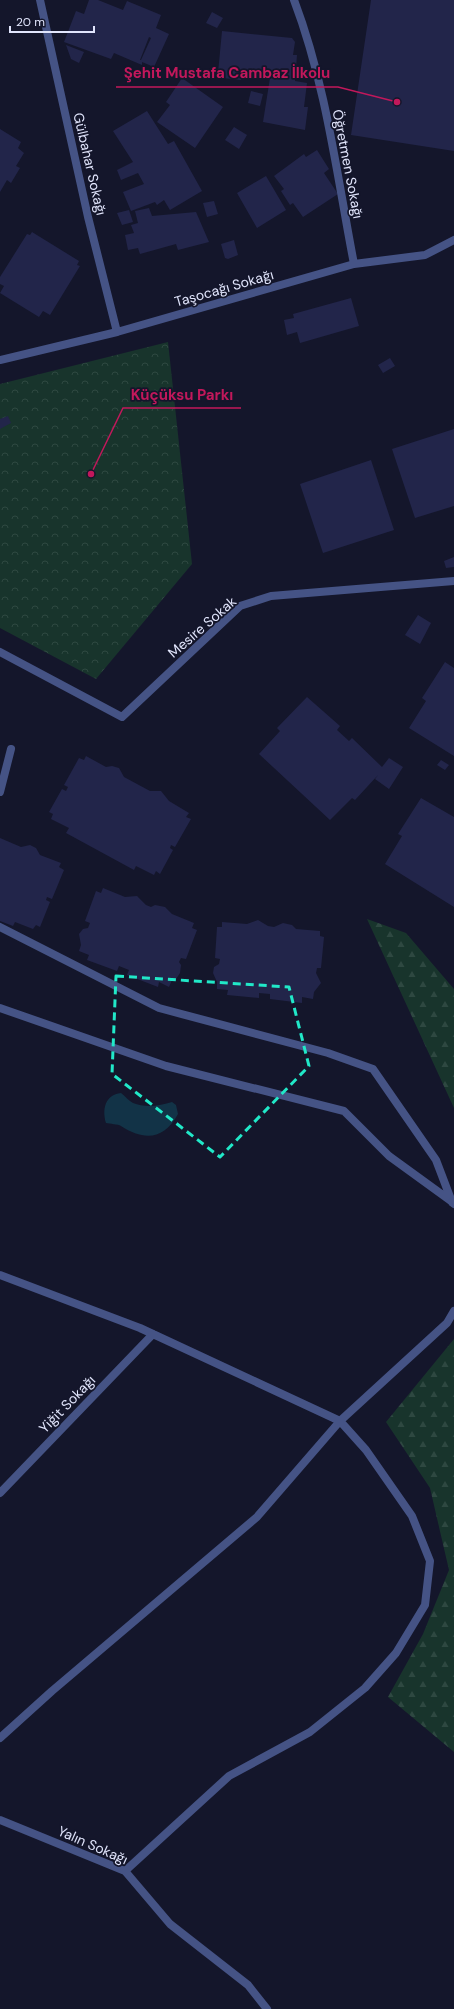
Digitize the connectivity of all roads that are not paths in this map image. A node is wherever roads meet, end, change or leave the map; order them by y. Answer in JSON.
{"nodes":[{"id":1,"x":40,"y":0,"type":"edge"},
{"id":2,"x":294,"y":0,"type":"edge"},
{"id":3,"x":454,"y":240,"type":"edge"},
{"id":4,"x":354,"y":264,"type":"junction"},
{"id":5,"x":117,"y":332,"type":"junction"},
{"id":6,"x":0,"y":360,"type":"edge"},
{"id":7,"x":454,"y":581,"type":"edge"},
{"id":8,"x":0,"y":652,"type":"edge"},
{"id":9,"x":11,"y":749,"type":"dead end"},
{"id":10,"x":0,"y":792,"type":"edge"},
{"id":11,"x":0,"y":927,"type":"edge"},
{"id":12,"x":0,"y":1008,"type":"edge"},
{"id":13,"x":453,"y":1203,"type":"edge"},
{"id":14,"x":0,"y":1275,"type":"edge"},
{"id":15,"x":454,"y":1311,"type":"edge"},
{"id":16,"x":153,"y":1334,"type":"junction"},
{"id":17,"x":340,"y":1421,"type":"junction"},
{"id":18,"x":0,"y":1493,"type":"edge"},
{"id":19,"x":0,"y":1738,"type":"edge"},
{"id":20,"x":0,"y":1820,"type":"edge"},
{"id":21,"x":125,"y":1871,"type":"junction"},
{"id":22,"x":267,"y":2009,"type":"edge"}],
"edges":[{"from":1,"to":5,"type":"street","name":"Gülbahar Sokağı"},
{"from":2,"to":4,"type":"street","name":"Öğretmen Sokağı"},
{"from":3,"to":4,"type":"street","name":"Taşocağı Sokağı"},
{"from":4,"to":5,"type":"street","name":"Taşocağı Sokağı"},
{"from":5,"to":6,"type":"street","name":"Taşocağı Sokağı"},
{"from":7,"to":8,"type":"street","name":"Mesire Sokak"},
{"from":9,"to":10,"type":"street"},
{"from":11,"to":13,"type":"street"},
{"from":12,"to":13,"type":"street"},
{"from":14,"to":16,"type":"street"},
{"from":15,"to":17,"type":"street"},
{"from":16,"to":17,"type":"street"},
{"from":16,"to":18,"type":"street","name":"Yiğit Sokağı"},
{"from":17,"to":19,"type":"street"},
{"from":17,"to":21,"type":"street"},
{"from":20,"to":21,"type":"street","name":"Yalın Sokağı"},
{"from":21,"to":22,"type":"street","name":"Yalın Sokağı"}]}
